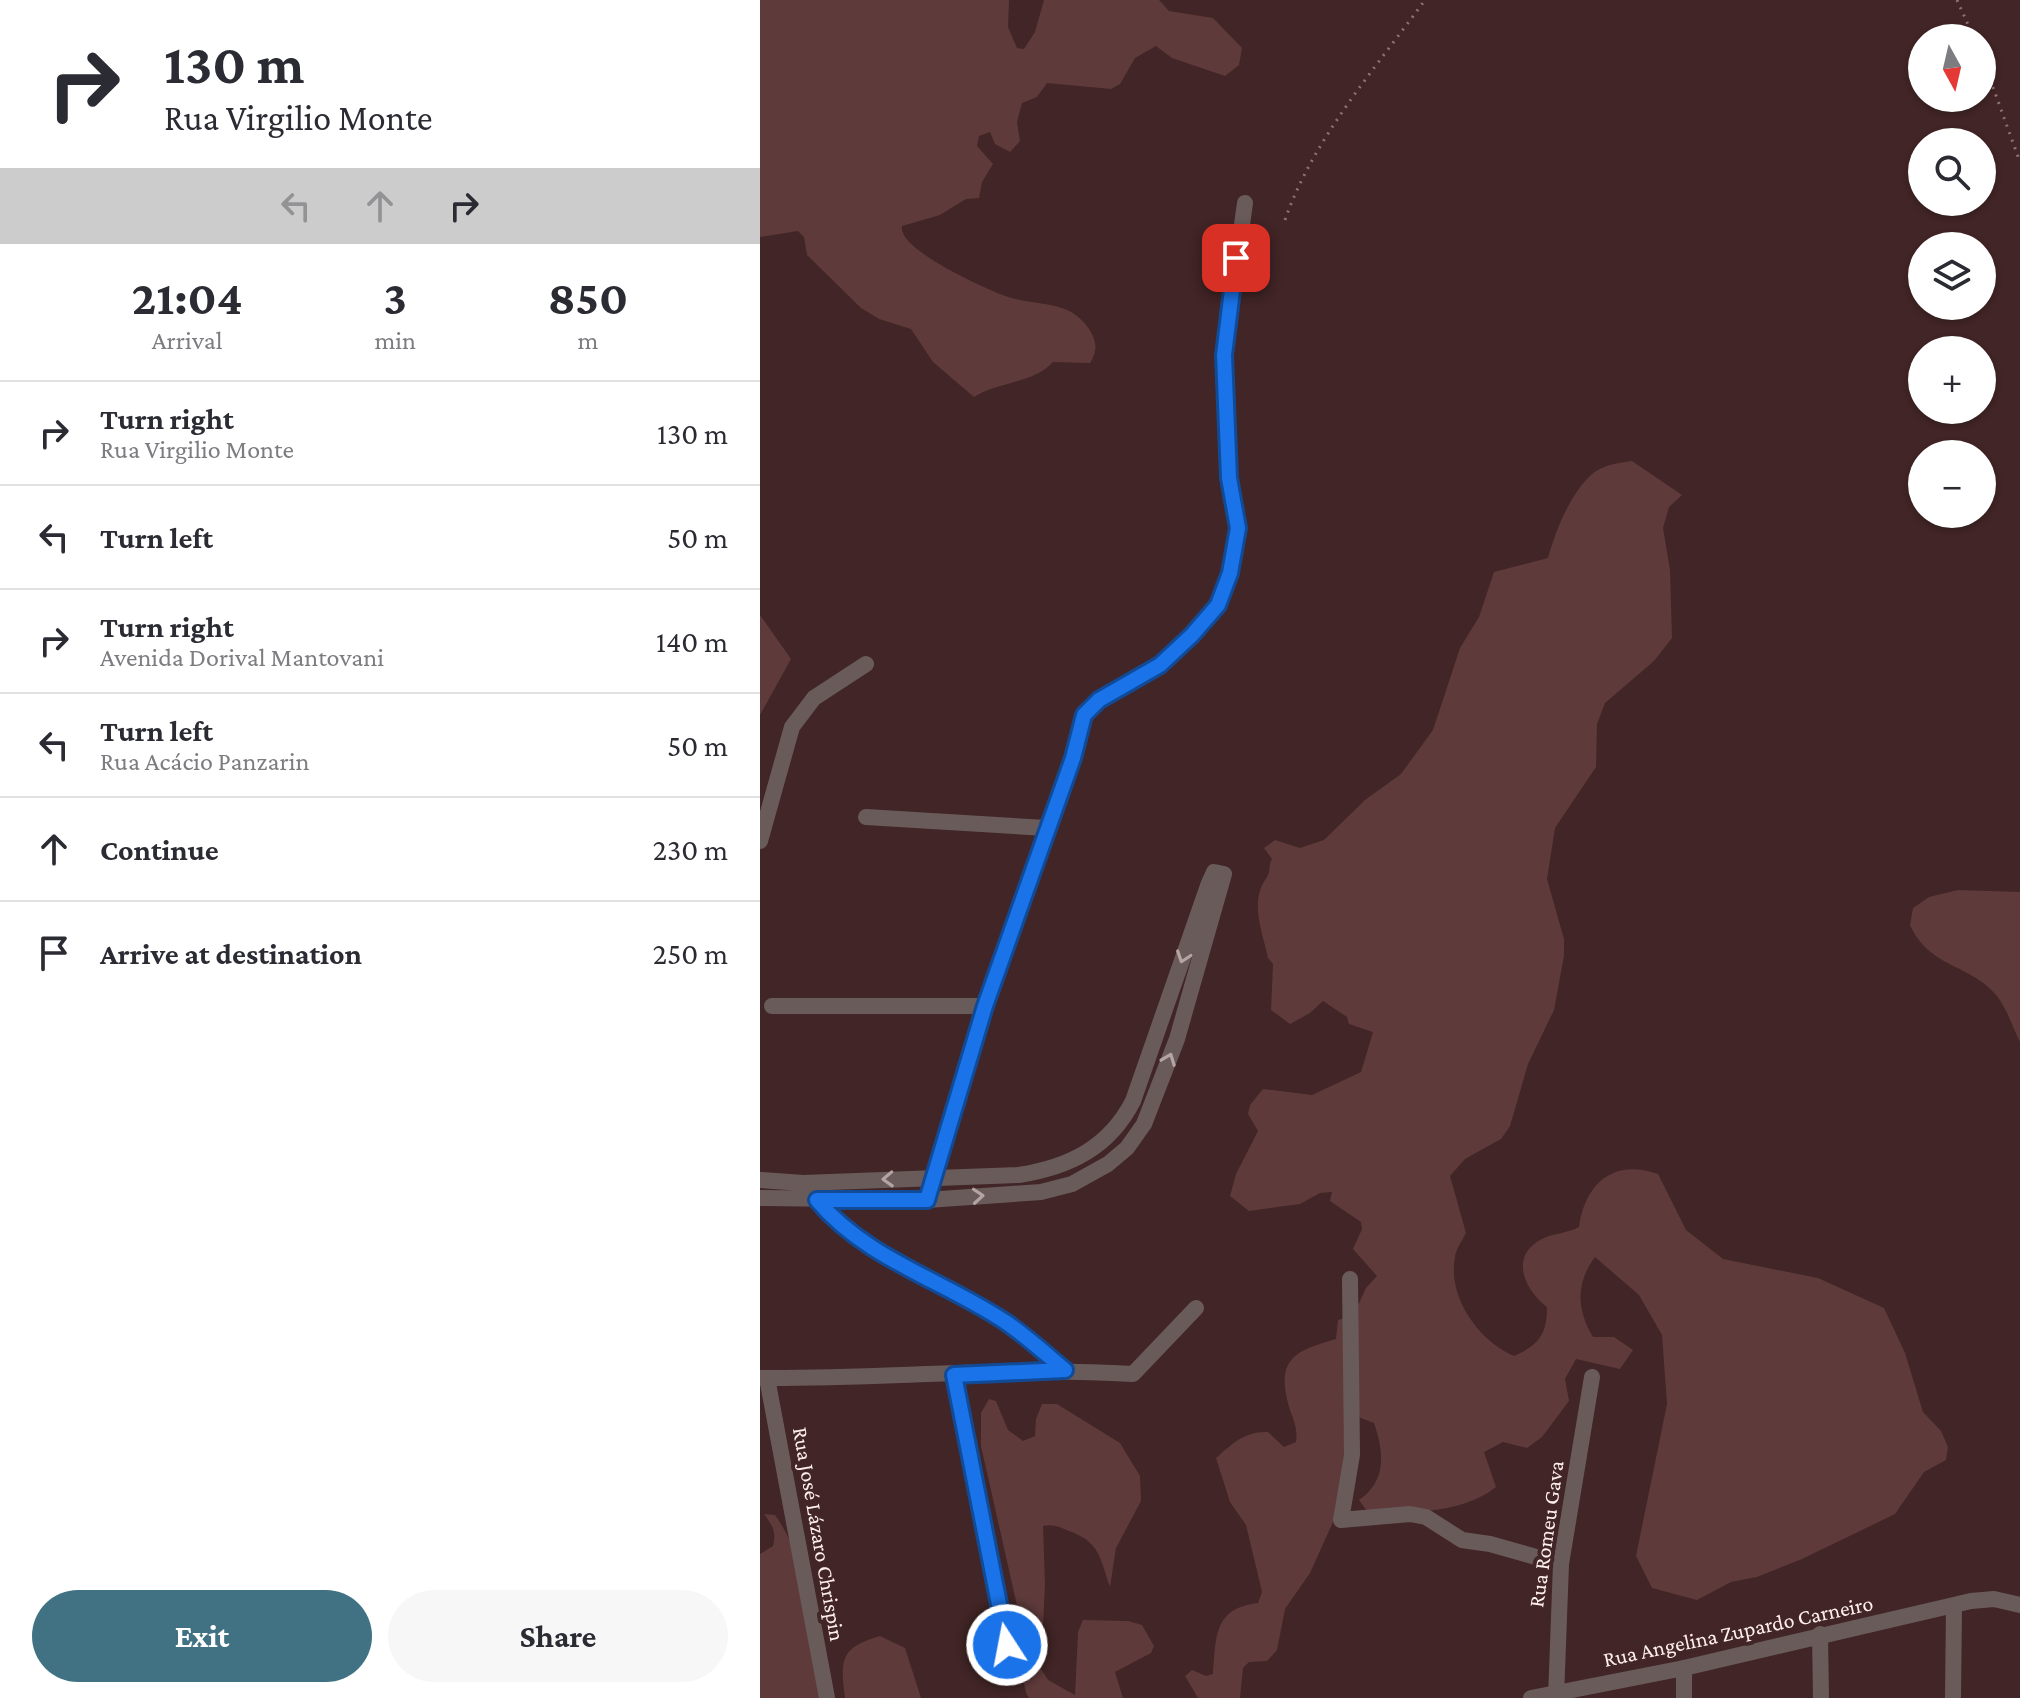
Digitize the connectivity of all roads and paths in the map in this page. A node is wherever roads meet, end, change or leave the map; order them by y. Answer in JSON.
{"nodes":[{"id":1,"x":1425,"y":0,"type":"edge"},
{"id":2,"x":1957,"y":0,"type":"edge"},
{"id":3,"x":1968,"y":24,"type":"edge"},
{"id":4,"x":1996,"y":96,"type":"edge"},
{"id":5,"x":2020,"y":162,"type":"edge"},
{"id":6,"x":1245,"y":203,"type":"dead end"},
{"id":7,"x":1285,"y":220,"type":"dead end"},
{"id":8,"x":866,"y":664,"type":"dead end"},
{"id":9,"x":866,"y":817,"type":"dead end"},
{"id":10,"x":1046,"y":828,"type":"junction"},
{"id":11,"x":760,"y":841,"type":"edge"},
{"id":12,"x":772,"y":1006,"type":"dead end"},
{"id":13,"x":985,"y":1006,"type":"junction"},
{"id":14,"x":936,"y":1177,"type":"junction"},
{"id":15,"x":760,"y":1180,"type":"edge"},
{"id":16,"x":803,"y":1183,"type":"junction"},
{"id":17,"x":760,"y":1198,"type":"edge"},
{"id":18,"x":817,"y":1200,"type":"junction"},
{"id":19,"x":927,"y":1200,"type":"junction"},
{"id":20,"x":1350,"y":1279,"type":"dead end"},
{"id":21,"x":1196,"y":1308,"type":"dead end"},
{"id":22,"x":1065,"y":1370,"type":"junction"},
{"id":23,"x":954,"y":1375,"type":"junction"},
{"id":24,"x":1592,"y":1377,"type":"dead end"},
{"id":25,"x":764,"y":1378,"type":"edge"},
{"id":26,"x":1561,"y":1564,"type":"junction"},
{"id":27,"x":2020,"y":1605,"type":"edge"},
{"id":28,"x":1954,"y":1606,"type":"junction"},
{"id":29,"x":1820,"y":1634,"type":"junction"},
{"id":30,"x":1007,"y":1645,"type":"dead end"},
{"id":31,"x":1684,"y":1668,"type":"junction"},
{"id":32,"x":1556,"y":1695,"type":"edge"},
{"id":33,"x":827,"y":1698,"type":"edge"},
{"id":34,"x":1531,"y":1698,"type":"edge"},
{"id":35,"x":1684,"y":1698,"type":"edge"},
{"id":36,"x":1821,"y":1698,"type":"edge"},
{"id":37,"x":1953,"y":1698,"type":"edge"}],
"edges":[{"from":1,"to":7,"type":"path"},
{"from":2,"to":3,"type":"path"},
{"from":4,"to":5,"type":"path"},
{"from":6,"to":10,"type":"street"},
{"from":8,"to":11,"type":"street"},
{"from":9,"to":10,"type":"street"},
{"from":10,"to":13,"type":"street"},
{"from":12,"to":13,"type":"street"},
{"from":13,"to":14,"type":"street"},
{"from":14,"to":16,"type":"street","one_way":true},
{"from":14,"to":19,"type":"street"},
{"from":19,"to":14,"type":"street","one_way":true},
{"from":15,"to":16,"type":"street"},
{"from":16,"to":18,"type":"street"},
{"from":17,"to":18,"type":"street"},
{"from":18,"to":19,"type":"street"},
{"from":18,"to":22,"type":"street"},
{"from":20,"to":26,"type":"street"},
{"from":21,"to":22,"type":"street"},
{"from":22,"to":23,"type":"street"},
{"from":23,"to":25,"type":"street"},
{"from":23,"to":30,"type":"street"},
{"from":24,"to":26,"type":"street","name":"Rua Romeu Gava"},
{"from":25,"to":33,"type":"street","name":"Rua José Lázaro Chrispin"},
{"from":26,"to":32,"type":"street","name":"Rua Romeu Gava"},
{"from":27,"to":28,"type":"street","name":"Rua Angelina Zupardo Carneiro"},
{"from":28,"to":29,"type":"street","name":"Rua Angelina Zupardo Carneiro"},
{"from":28,"to":37,"type":"street"},
{"from":29,"to":31,"type":"street","name":"Rua Angelina Zupardo Carneiro"},
{"from":29,"to":36,"type":"street"},
{"from":31,"to":32,"type":"street","name":"Rua Angelina Zupardo Carneiro"},
{"from":31,"to":35,"type":"street"},
{"from":32,"to":34,"type":"street","name":"Rua Angelina Zupardo Carneiro"}]}
